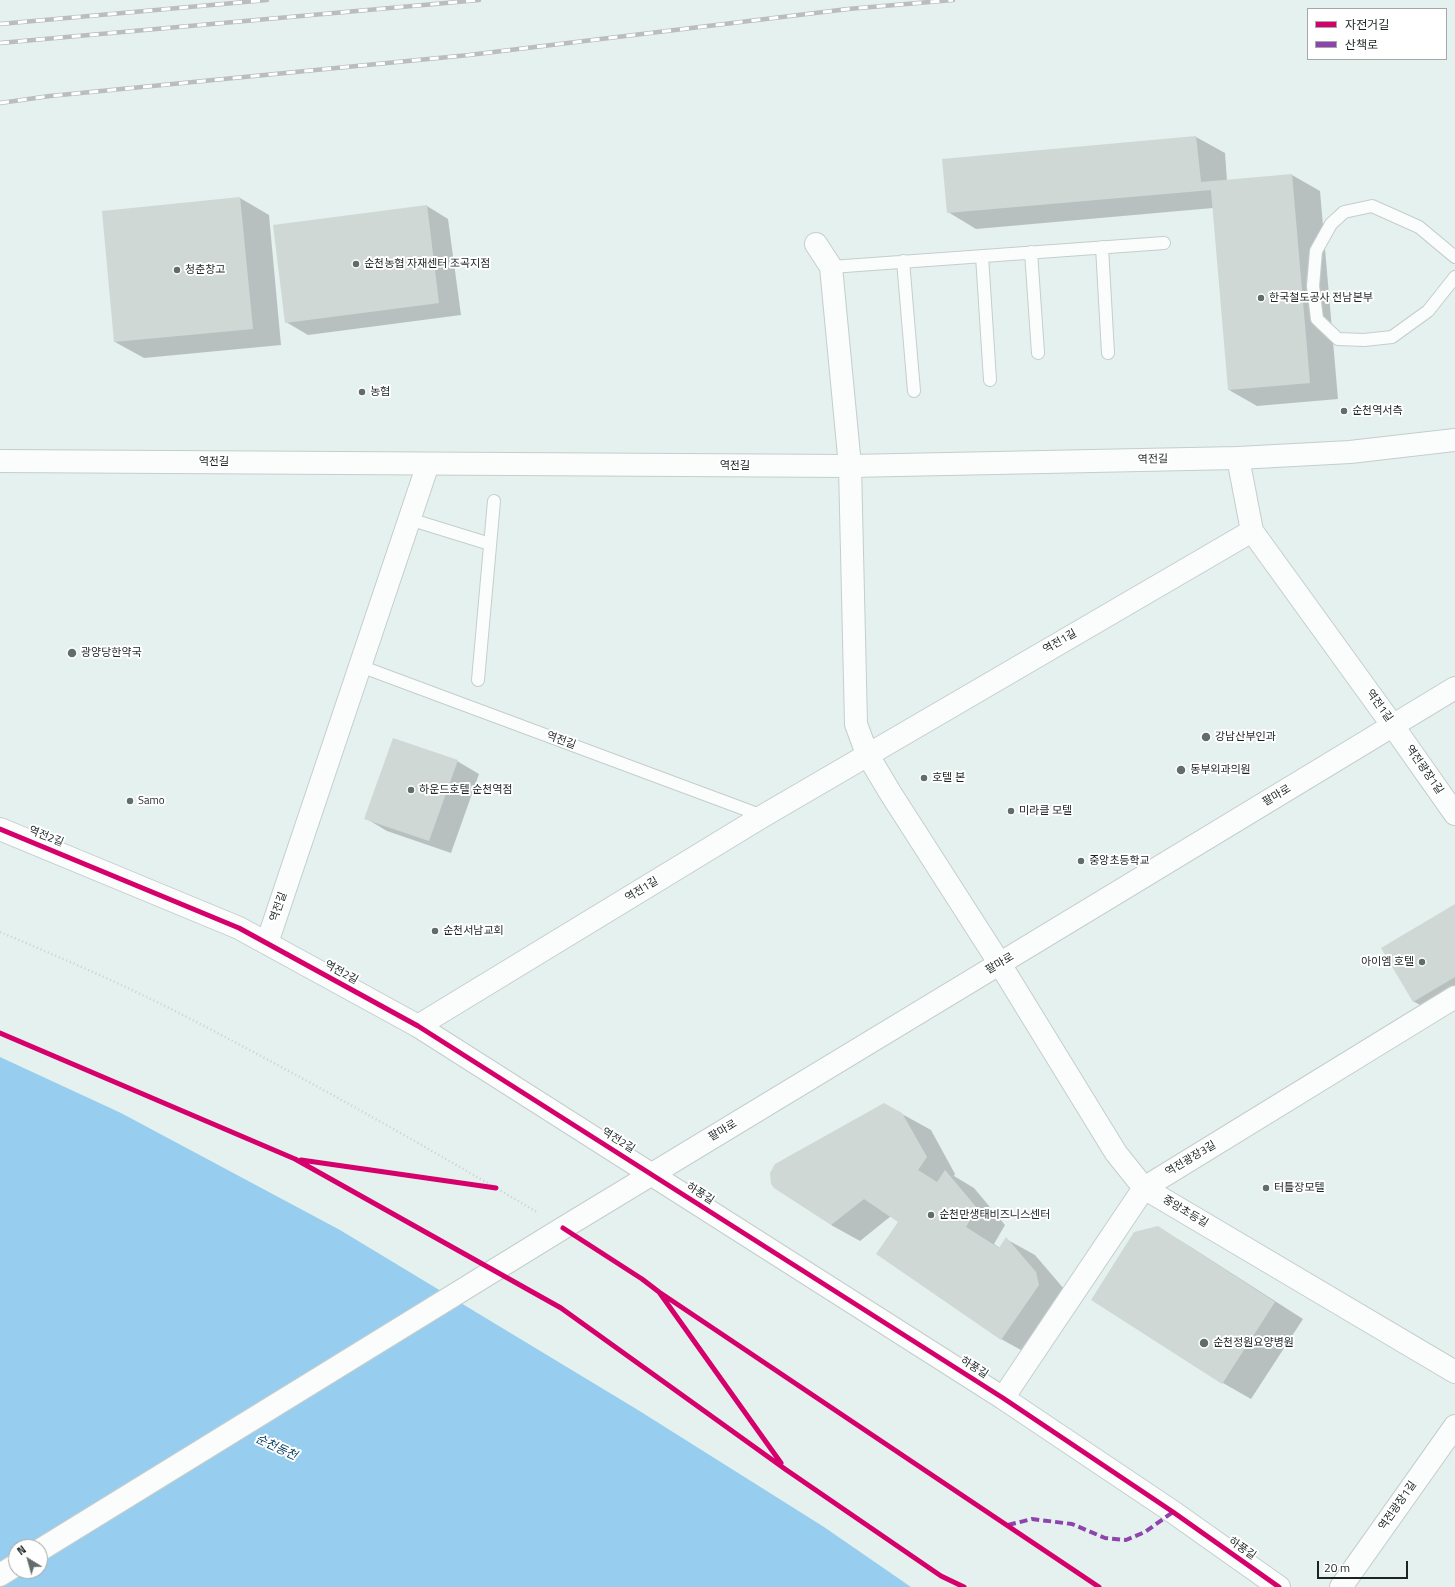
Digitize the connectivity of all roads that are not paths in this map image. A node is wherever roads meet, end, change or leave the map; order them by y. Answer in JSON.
{"nodes":[{"id":1,"x":1164,"y":242,"type":"dead end"},
{"id":2,"x":816,"y":244,"type":"dead end"},
{"id":3,"x":1102,"y":247,"type":"junction"},
{"id":4,"x":1031,"y":252,"type":"junction"},
{"id":5,"x":982,"y":256,"type":"junction"},
{"id":6,"x":1455,"y":257,"type":"edge"},
{"id":7,"x":904,"y":262,"type":"junction"},
{"id":8,"x":831,"y":267,"type":"junction"},
{"id":9,"x":1455,"y":277,"type":"edge"},
{"id":10,"x":1038,"y":353,"type":"dead end"},
{"id":11,"x":1108,"y":353,"type":"dead end"},
{"id":12,"x":990,"y":380,"type":"dead end"},
{"id":13,"x":914,"y":391,"type":"dead end"},
{"id":14,"x":1455,"y":440,"type":"edge"},
{"id":15,"x":1238,"y":458,"type":"junction"},
{"id":16,"x":0,"y":461,"type":"edge"},
{"id":17,"x":428,"y":464,"type":"junction"},
{"id":18,"x":850,"y":466,"type":"junction"},
{"id":19,"x":494,"y":501,"type":"dead end"},
{"id":20,"x":409,"y":519,"type":"junction"},
{"id":21,"x":1252,"y":531,"type":"junction"},
{"id":22,"x":490,"y":544,"type":"junction"},
{"id":23,"x":360,"y":666,"type":"junction"},
{"id":24,"x":478,"y":680,"type":"dead end"},
{"id":25,"x":1455,"y":688,"type":"edge"},
{"id":26,"x":1393,"y":726,"type":"junction"},
{"id":27,"x":868,"y":754,"type":"junction"},
{"id":28,"x":1455,"y":814,"type":"edge"},
{"id":29,"x":763,"y":816,"type":"junction"},
{"id":30,"x":0,"y":829,"type":"edge"},
{"id":31,"x":266,"y":943,"type":"junction"},
{"id":32,"x":1000,"y":964,"type":"junction"},
{"id":33,"x":1455,"y":997,"type":"edge"},
{"id":34,"x":418,"y":1026,"type":"junction"},
{"id":35,"x":652,"y":1174,"type":"junction"},
{"id":36,"x":1144,"y":1188,"type":"junction"},
{"id":37,"x":1455,"y":1372,"type":"edge"},
{"id":38,"x":1003,"y":1398,"type":"junction"},
{"id":39,"x":1455,"y":1426,"type":"edge"},
{"id":40,"x":48,"y":1545,"type":"edge"},
{"id":41,"x":1279,"y":1587,"type":"edge"},
{"id":42,"x":1341,"y":1587,"type":"edge"}],
"edges":[{"from":1,"to":3,"type":"lane"},
{"from":2,"to":8,"type":"street"},
{"from":3,"to":4,"type":"lane"},
{"from":3,"to":11,"type":"lane"},
{"from":4,"to":5,"type":"lane"},
{"from":4,"to":10,"type":"lane"},
{"from":5,"to":7,"type":"lane"},
{"from":5,"to":12,"type":"lane"},
{"from":6,"to":9,"type":"lane"},
{"from":7,"to":8,"type":"lane"},
{"from":7,"to":13,"type":"lane"},
{"from":8,"to":18,"type":"street"},
{"from":14,"to":15,"type":"street","name":"역전길"},
{"from":15,"to":18,"type":"street","name":"역전길"},
{"from":15,"to":21,"type":"street","name":"역전1길"},
{"from":16,"to":17,"type":"street","name":"역전길"},
{"from":17,"to":18,"type":"street","name":"역전길"},
{"from":17,"to":20,"type":"street","name":"역전길"},
{"from":18,"to":27,"type":"street"},
{"from":19,"to":22,"type":"lane"},
{"from":20,"to":22,"type":"lane"},
{"from":20,"to":23,"type":"street","name":"역전길"},
{"from":21,"to":26,"type":"street","name":"역전1길"},
{"from":21,"to":27,"type":"street","name":"역전1길"},
{"from":22,"to":24,"type":"lane"},
{"from":23,"to":29,"type":"lane","name":"역전길"},
{"from":23,"to":31,"type":"street","name":"역전길"},
{"from":25,"to":26,"type":"street","name":"팔마로"},
{"from":26,"to":28,"type":"street","name":"역전광장1길"},
{"from":26,"to":32,"type":"street","name":"팔마로"},
{"from":27,"to":29,"type":"street","name":"역전1길"},
{"from":27,"to":32,"type":"street"},
{"from":29,"to":34,"type":"street","name":"역전1길"},
{"from":30,"to":31,"type":"street","name":"역전2길"},
{"from":31,"to":34,"type":"street","name":"역전2길"},
{"from":32,"to":35,"type":"street","name":"팔마로"},
{"from":32,"to":36,"type":"street","name":"중앙초등길"},
{"from":33,"to":36,"type":"street","name":"역전광장3길"},
{"from":34,"to":35,"type":"street","name":"역전2길"},
{"from":35,"to":38,"type":"street","name":"하풍길"},
{"from":35,"to":40,"type":"street","name":"팔마로"},
{"from":36,"to":37,"type":"street","name":"중앙초등길"},
{"from":36,"to":38,"type":"street","name":"역전광장3길"},
{"from":38,"to":41,"type":"street","name":"하풍길"},
{"from":39,"to":42,"type":"street","name":"역전광장1길"}]}
